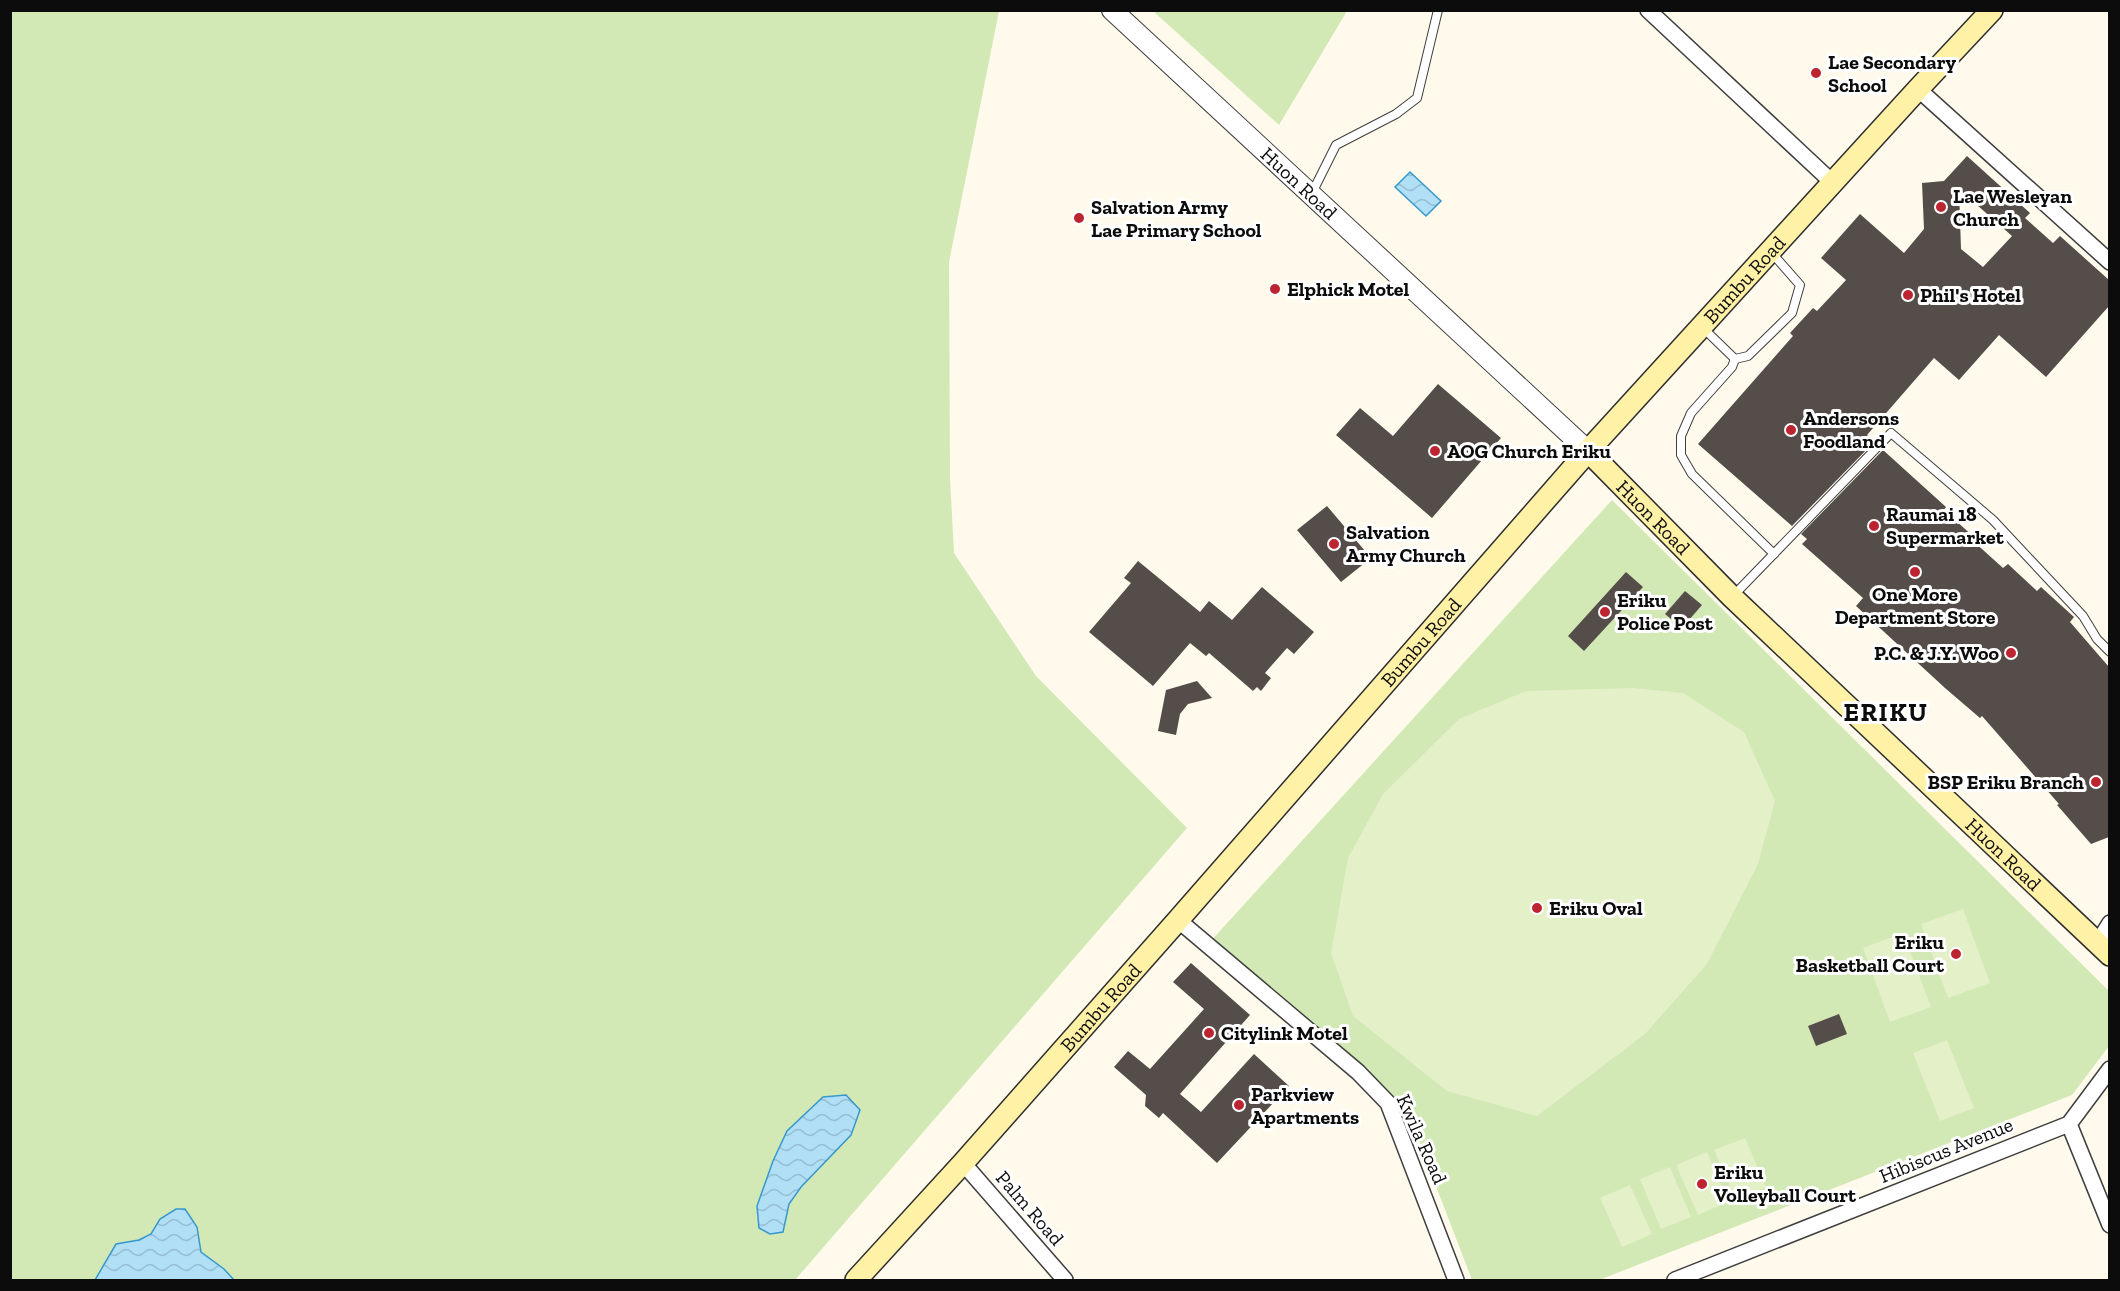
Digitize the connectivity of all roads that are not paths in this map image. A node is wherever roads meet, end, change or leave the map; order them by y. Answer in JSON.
{"nodes":[{"id":1,"x":1112,"y":10,"type":"edge"},
{"id":2,"x":1438,"y":10,"type":"edge"},
{"id":3,"x":1648,"y":10,"type":"edge"},
{"id":4,"x":1992,"y":10,"type":"edge"},
{"id":5,"x":1918,"y":89,"type":"junction"},
{"id":6,"x":1833,"y":183,"type":"junction"},
{"id":7,"x":1312,"y":194,"type":"junction"},
{"id":8,"x":1770,"y":251,"type":"junction"},
{"id":9,"x":2109,"y":262,"type":"edge"},
{"id":10,"x":1701,"y":326,"type":"junction"},
{"id":11,"x":1735,"y":359,"type":"junction"},
{"id":12,"x":1588,"y":451,"type":"junction"},
{"id":13,"x":1774,"y":554,"type":"junction"},
{"id":14,"x":1732,"y":597,"type":"junction"},
{"id":15,"x":2109,"y":652,"type":"edge"},
{"id":16,"x":1179,"y":920,"type":"junction"},
{"id":17,"x":2109,"y":923,"type":"edge"},
{"id":18,"x":2103,"y":950,"type":"edge"},
{"id":19,"x":2109,"y":1069,"type":"edge"},
{"id":20,"x":2069,"y":1124,"type":"junction"},
{"id":21,"x":963,"y":1163,"type":"junction"},
{"id":22,"x":2109,"y":1225,"type":"edge"},
{"id":23,"x":856,"y":1281,"type":"edge"},
{"id":24,"x":1065,"y":1281,"type":"edge"},
{"id":25,"x":1456,"y":1281,"type":"edge"},
{"id":26,"x":1675,"y":1281,"type":"edge"}],
"edges":[{"from":1,"to":7,"type":"street","name":"Huon Road"},
{"from":2,"to":7,"type":"lane"},
{"from":3,"to":6,"type":"street"},
{"from":4,"to":5,"type":"main road","name":"Bumbu Road"},
{"from":5,"to":6,"type":"main road","name":"Bumbu Road"},
{"from":5,"to":9,"type":"street"},
{"from":6,"to":8,"type":"main road","name":"Bumbu Road"},
{"from":7,"to":12,"type":"street","name":"Huon Road"},
{"from":8,"to":10,"type":"main road","name":"Bumbu Road"},
{"from":8,"to":11,"type":"lane"},
{"from":10,"to":11,"type":"lane"},
{"from":10,"to":12,"type":"main road","name":"Bumbu Road"},
{"from":11,"to":13,"type":"lane"},
{"from":12,"to":14,"type":"main road","name":"Huon Road"},
{"from":12,"to":16,"type":"main road","name":"Bumbu Road"},
{"from":13,"to":14,"type":"lane"},
{"from":13,"to":15,"type":"lane"},
{"from":14,"to":18,"type":"main road","name":"Huon Road"},
{"from":16,"to":21,"type":"main road","name":"Bumbu Road"},
{"from":16,"to":25,"type":"street","name":"Kwila Road"},
{"from":17,"to":18,"type":"street"},
{"from":19,"to":20,"type":"street"},
{"from":20,"to":22,"type":"street"},
{"from":20,"to":26,"type":"street","name":"Hibiscus Avenue"},
{"from":21,"to":23,"type":"main road","name":"Bumbu Road"},
{"from":21,"to":24,"type":"street","name":"Palm Road"}]}
